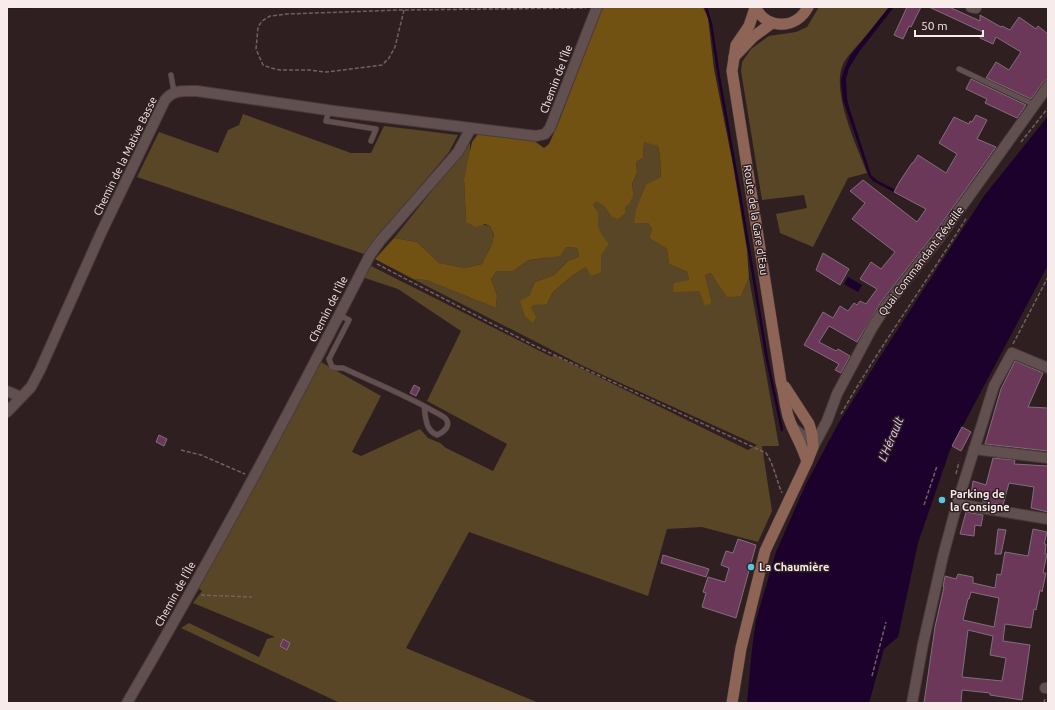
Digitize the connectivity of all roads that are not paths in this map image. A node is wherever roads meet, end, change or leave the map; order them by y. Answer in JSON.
{"nodes":[{"id":1,"x":808,"y":7,"type":"edge"},
{"id":2,"x":972,"y":7,"type":"edge"},
{"id":3,"x":976,"y":7,"type":"edge"},
{"id":4,"x":596,"y":8,"type":"edge"},
{"id":5,"x":755,"y":8,"type":"edge"},
{"id":6,"x":772,"y":23,"type":"junction"},
{"id":7,"x":733,"y":57,"type":"junction"},
{"id":8,"x":960,"y":68,"type":"dead end"},
{"id":9,"x":171,"y":75,"type":"dead end"},
{"id":10,"x":1048,"y":86,"type":"edge"},
{"id":11,"x":174,"y":92,"type":"junction"},
{"id":12,"x":1035,"y":105,"type":"junction"},
{"id":13,"x":329,"y":110,"type":"junction"},
{"id":14,"x":471,"y":128,"type":"junction"},
{"id":15,"x":371,"y":141,"type":"dead end"},
{"id":16,"x":339,"y":315,"type":"junction"},
{"id":17,"x":1048,"y":368,"type":"edge"},
{"id":18,"x":781,"y":382,"type":"junction"},
{"id":19,"x":7,"y":391,"type":"edge"},
{"id":20,"x":21,"y":397,"type":"junction"},
{"id":21,"x":424,"y":406,"type":"junction"},
{"id":22,"x":7,"y":412,"type":"edge"},
{"id":23,"x":792,"y":427,"type":"junction"},
{"id":24,"x":814,"y":442,"type":"junction"},
{"id":25,"x":974,"y":450,"type":"junction"},
{"id":26,"x":1048,"y":458,"type":"edge"},
{"id":27,"x":807,"y":462,"type":"junction"},
{"id":28,"x":957,"y":504,"type":"junction"},
{"id":29,"x":1048,"y":519,"type":"edge"},
{"id":30,"x":127,"y":703,"type":"edge"},
{"id":31,"x":732,"y":703,"type":"edge"},
{"id":32,"x":912,"y":703,"type":"edge"}],
"edges":[{"from":1,"to":6,"type":"main road"},
{"from":2,"to":3,"type":"street"},
{"from":4,"to":14,"type":"street","name":"Chemin de l'Île"},
{"from":5,"to":6,"type":"main road"},
{"from":5,"to":7,"type":"main road","name":"Route de la Gare d'Eau"},
{"from":6,"to":7,"type":"main road"},
{"from":7,"to":18,"type":"main road","name":"Route de la Gare d'Eau"},
{"from":8,"to":12,"type":"lane"},
{"from":9,"to":11,"type":"lane"},
{"from":10,"to":12,"type":"street","name":"Quai Commandant Réveille"},
{"from":11,"to":13,"type":"street","name":"Chemin de la Mative Basse"},
{"from":11,"to":20,"type":"street","name":"Chemin de la Mative Basse"},
{"from":12,"to":24,"type":"street","name":"Quai Commandant Réveille"},
{"from":13,"to":14,"type":"street","name":"Chemin de la Mative Basse"},
{"from":13,"to":15,"type":"lane"},
{"from":14,"to":16,"type":"street","name":"Chemin de l'Île"},
{"from":16,"to":21,"type":"lane"},
{"from":16,"to":30,"type":"street","name":"Chemin de l'Île"},
{"from":17,"to":25,"type":"street"},
{"from":18,"to":23,"type":"main road","name":"Route de la Gare d'Eau"},
{"from":18,"to":24,"type":"main road","name":"Route de la Gare d'Eau"},
{"from":19,"to":20,"type":"street"},
{"from":20,"to":22,"type":"street","name":"Chemin de la Mative Basse"},
{"from":21,"to":21,"type":"lane"},
{"from":23,"to":24,"type":"street"},
{"from":23,"to":27,"type":"main road","name":"Route de la Gare d'Eau"},
{"from":24,"to":27,"type":"main road"},
{"from":25,"to":26,"type":"street"},
{"from":25,"to":28,"type":"street"},
{"from":27,"to":31,"type":"main road"},
{"from":28,"to":29,"type":"street"},
{"from":28,"to":32,"type":"street"}]}
